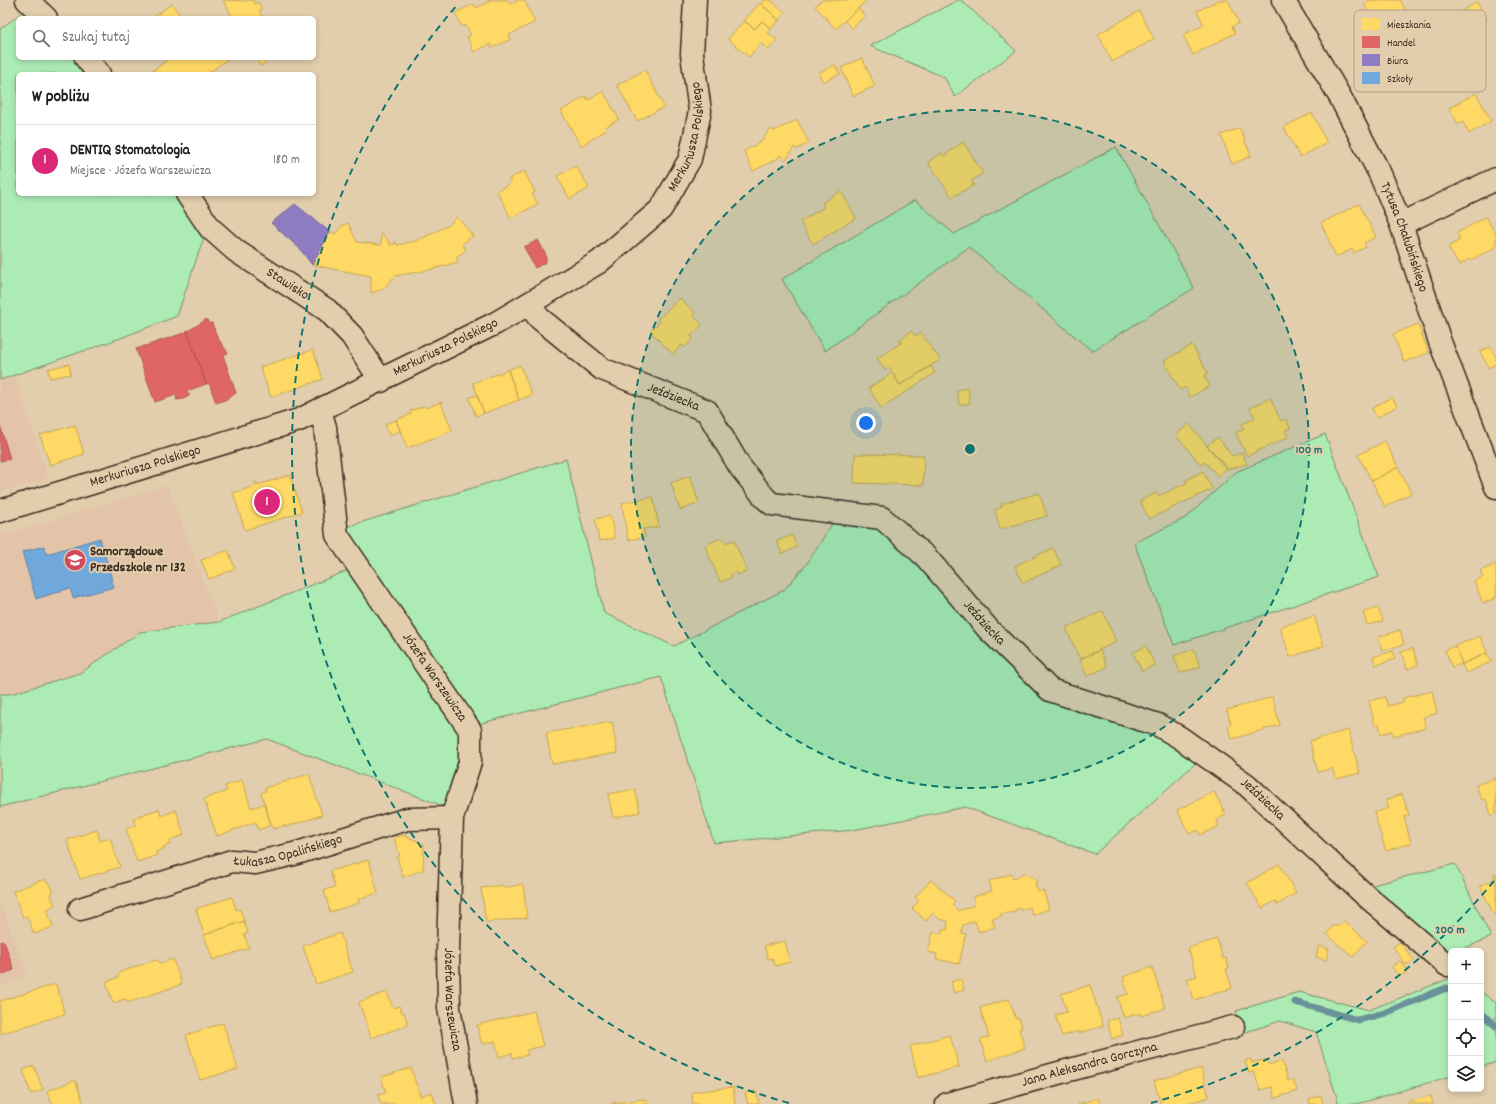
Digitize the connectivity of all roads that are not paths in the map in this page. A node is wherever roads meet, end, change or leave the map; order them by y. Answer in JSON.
{"nodes":[{"id":1,"x":27,"y":0,"type":"edge"},
{"id":2,"x":695,"y":0,"type":"edge"},
{"id":3,"x":1283,"y":0,"type":"edge"},
{"id":4,"x":44,"y":16,"type":"edge"},
{"id":5,"x":88,"y":60,"type":"edge"},
{"id":6,"x":97,"y":72,"type":"edge"},
{"id":7,"x":1496,"y":179,"type":"edge"},
{"id":8,"x":188,"y":196,"type":"edge"},
{"id":9,"x":1401,"y":224,"type":"junction"},
{"id":10,"x":529,"y":304,"type":"junction"},
{"id":11,"x":381,"y":381,"type":"junction"},
{"id":12,"x":320,"y":410,"type":"junction"},
{"id":13,"x":1496,"y":487,"type":"edge"},
{"id":14,"x":0,"y":511,"type":"edge"},
{"id":15,"x":452,"y":818,"type":"junction"},
{"id":16,"x":80,"y":908,"type":"dead end"},
{"id":17,"x":1446,"y":965,"type":"dead end"},
{"id":18,"x":1234,"y":1027,"type":"dead end"},
{"id":19,"x":466,"y":1104,"type":"edge"},
{"id":20,"x":947,"y":1104,"type":"edge"}],
"edges":[{"from":1,"to":4,"type":"street"},
{"from":2,"to":10,"type":"street","name":"Merkuriusza Polskiego"},
{"from":3,"to":9,"type":"street","name":"Tytusa Chałubińskiego"},
{"from":5,"to":6,"type":"street"},
{"from":7,"to":9,"type":"street"},
{"from":8,"to":11,"type":"street","name":"Stawisko"},
{"from":9,"to":13,"type":"street","name":"Tytusa Chałubińskiego"},
{"from":10,"to":11,"type":"street","name":"Merkuriusza Polskiego"},
{"from":10,"to":17,"type":"street","name":"Jeździecka"},
{"from":11,"to":12,"type":"street","name":"Merkuriusza Polskiego"},
{"from":12,"to":14,"type":"street","name":"Merkuriusza Polskiego"},
{"from":12,"to":15,"type":"street","name":"Józefa Warszewicza"},
{"from":15,"to":16,"type":"street","name":"Łukasza Opalińskiego"},
{"from":15,"to":19,"type":"street","name":"Józefa Warszewicza"},
{"from":18,"to":20,"type":"street","name":"Jana Aleksandra Gorczyna"}]}
